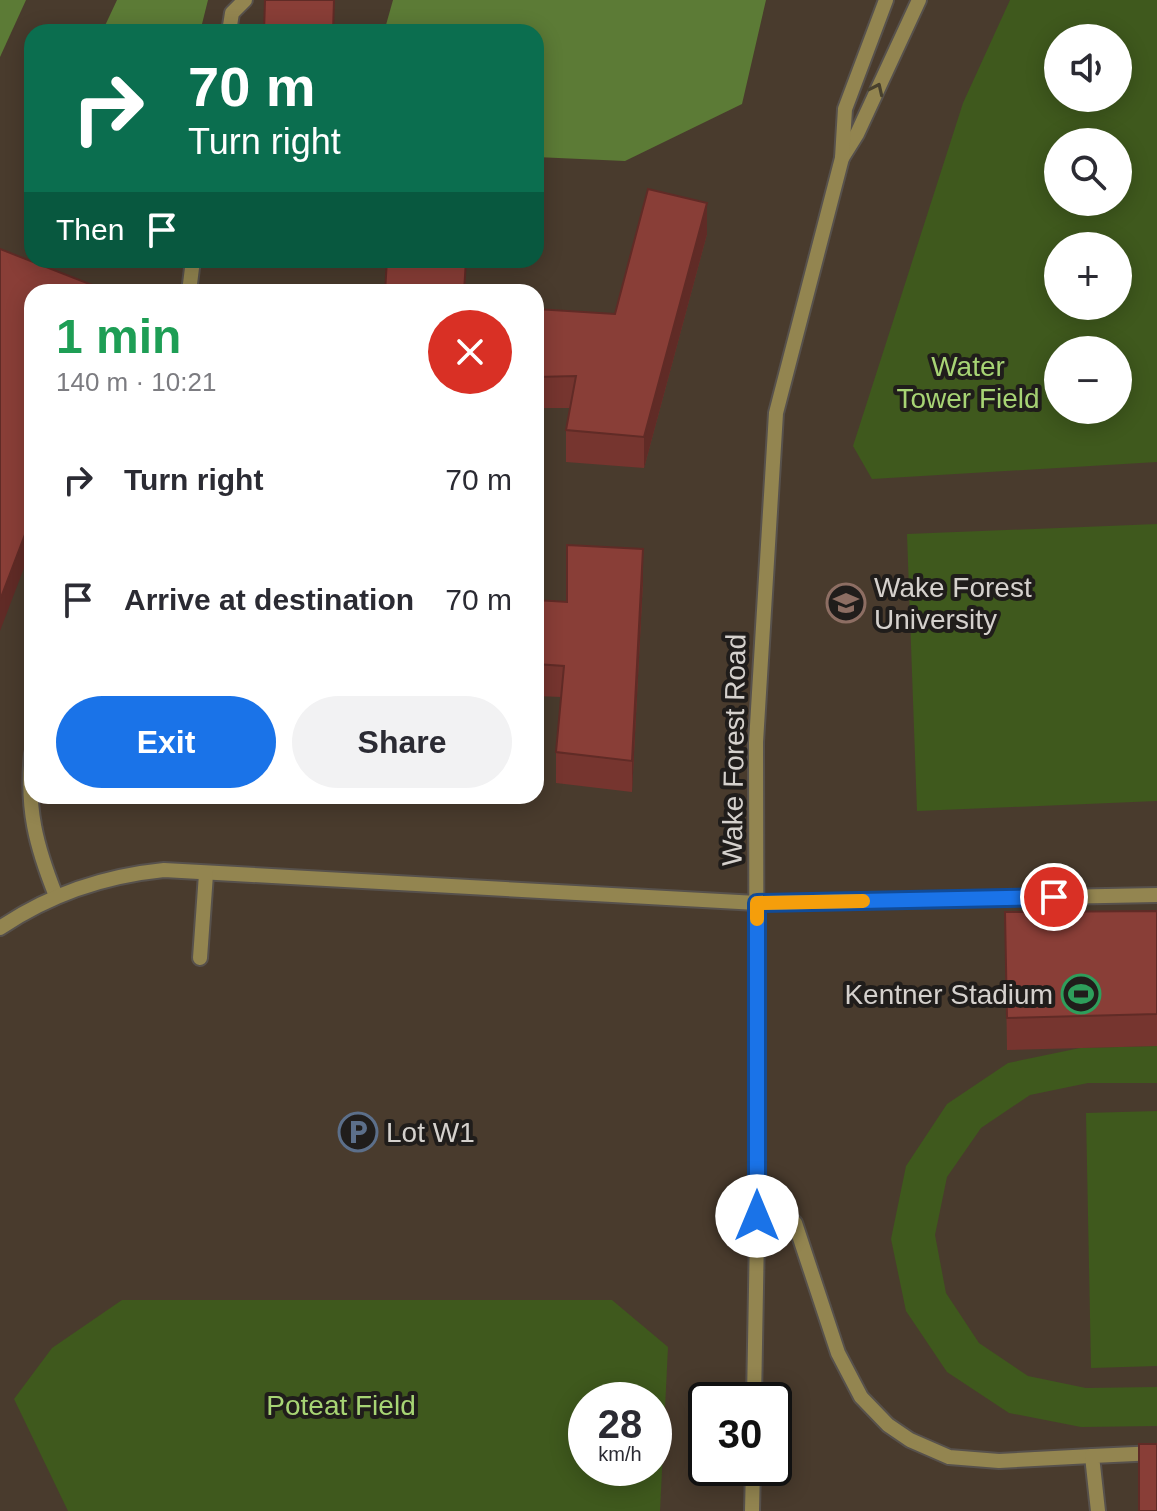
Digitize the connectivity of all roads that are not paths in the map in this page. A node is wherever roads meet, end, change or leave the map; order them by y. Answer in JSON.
{"nodes":[{"id":1,"x":245,"y":0,"type":"edge"},
{"id":2,"x":877,"y":0,"type":"edge"},
{"id":3,"x":886,"y":0,"type":"edge"},
{"id":4,"x":919,"y":0,"type":"edge"},
{"id":5,"x":880,"y":15,"type":"junction"},
{"id":6,"x":230,"y":24,"type":"edge"},
{"id":7,"x":842,"y":158,"type":"junction"},
{"id":8,"x":30,"y":804,"type":"edge"},
{"id":9,"x":206,"y":874,"type":"junction"},
{"id":10,"x":1157,"y":895,"type":"edge"},
{"id":11,"x":56,"y":896,"type":"junction"},
{"id":12,"x":757,"y":903,"type":"junction"},
{"id":13,"x":0,"y":928,"type":"edge"},
{"id":14,"x":200,"y":958,"type":"dead end"},
{"id":15,"x":757,"y":1199,"type":"junction"},
{"id":16,"x":754,"y":1382,"type":"edge"},
{"id":17,"x":1157,"y":1453,"type":"edge"},
{"id":18,"x":1092,"y":1456,"type":"junction"},
{"id":19,"x":753,"y":1486,"type":"edge"},
{"id":20,"x":752,"y":1511,"type":"edge"},
{"id":21,"x":1098,"y":1511,"type":"edge"}],
"edges":[{"from":1,"to":6,"type":"street"},
{"from":2,"to":5,"type":"street"},
{"from":3,"to":5,"type":"street","name":"Wake Forest Road"},
{"from":7,"to":4,"type":"street","name":"Wake Forest Road","one_way":true},
{"from":5,"to":7,"type":"street","name":"Wake Forest Road"},
{"from":7,"to":12,"type":"street","name":"Wake Forest Road"},
{"from":8,"to":11,"type":"street"},
{"from":9,"to":11,"type":"street"},
{"from":9,"to":12,"type":"street"},
{"from":9,"to":14,"type":"street"},
{"from":10,"to":12,"type":"street"},
{"from":11,"to":13,"type":"street"},
{"from":12,"to":15,"type":"street","name":"Wake Forest Road"},
{"from":15,"to":16,"type":"street","name":"Wake Forest Road"},
{"from":15,"to":18,"type":"street"},
{"from":17,"to":18,"type":"street"},
{"from":18,"to":21,"type":"street"},
{"from":19,"to":20,"type":"street"}]}
